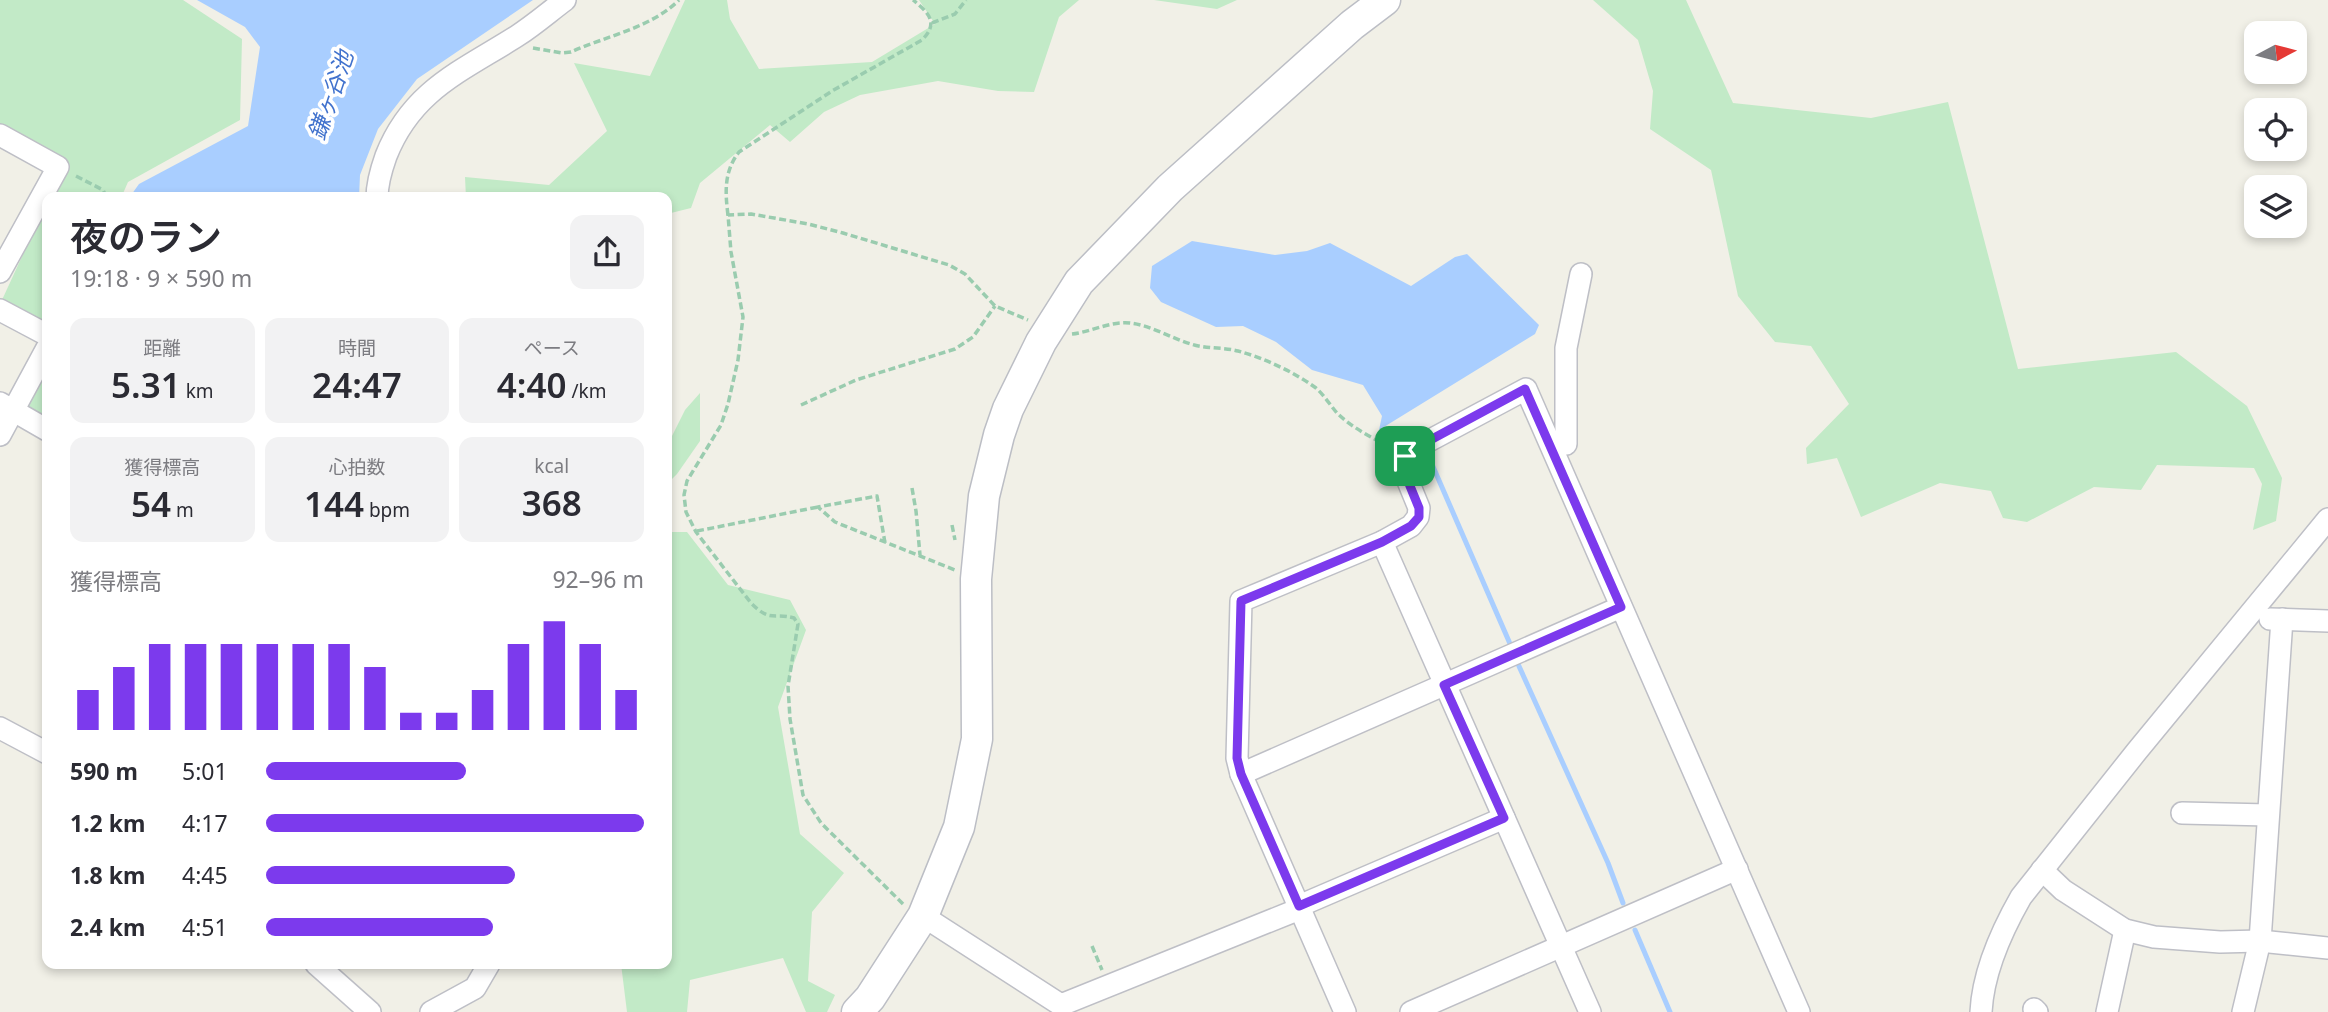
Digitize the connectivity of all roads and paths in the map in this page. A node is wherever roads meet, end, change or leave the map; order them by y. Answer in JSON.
{"nodes":[{"id":1,"x":565,"y":0,"type":"edge"},
{"id":2,"x":679,"y":0,"type":"edge"},
{"id":3,"x":913,"y":0,"type":"edge"},
{"id":4,"x":966,"y":0,"type":"edge"},
{"id":5,"x":1385,"y":0,"type":"edge"},
{"id":6,"x":932,"y":23,"type":"junction"},
{"id":7,"x":508,"y":42,"type":"junction"},
{"id":8,"x":0,"y":135,"type":"edge"},
{"id":9,"x":76,"y":176,"type":"dead end"},
{"id":10,"x":44,"y":192,"type":"edge"},
{"id":11,"x":104,"y":192,"type":"edge"},
{"id":12,"x":377,"y":192,"type":"edge"},
{"id":13,"x":42,"y":196,"type":"edge"},
{"id":14,"x":729,"y":215,"type":"junction"},
{"id":15,"x":0,"y":272,"type":"edge"},
{"id":16,"x":1581,"y":274,"type":"dead end"},
{"id":17,"x":995,"y":306,"type":"junction"},
{"id":18,"x":0,"y":310,"type":"edge"},
{"id":19,"x":1049,"y":329,"type":"junction"},
{"id":20,"x":42,"y":332,"type":"edge"},
{"id":21,"x":42,"y":355,"type":"edge"},
{"id":22,"x":801,"y":405,"type":"dead end"},
{"id":23,"x":7,"y":407,"type":"edge"},
{"id":24,"x":42,"y":427,"type":"edge"},
{"id":25,"x":0,"y":435,"type":"edge"},
{"id":26,"x":1552,"y":445,"type":"junction"},
{"id":27,"x":1405,"y":456,"type":"junction"},
{"id":28,"x":912,"y":488,"type":"dead end"},
{"id":29,"x":818,"y":508,"type":"junction"},
{"id":30,"x":2328,"y":519,"type":"edge"},
{"id":31,"x":696,"y":532,"type":"junction"},
{"id":32,"x":1382,"y":542,"type":"junction"},
{"id":33,"x":885,"y":543,"type":"junction"},
{"id":34,"x":919,"y":556,"type":"junction"},
{"id":35,"x":957,"y":571,"type":"dead end"},
{"id":36,"x":1621,"y":607,"type":"junction"},
{"id":37,"x":2247,"y":618,"type":"junction"},
{"id":38,"x":2282,"y":619,"type":"junction"},
{"id":39,"x":2328,"y":621,"type":"edge"},
{"id":40,"x":1444,"y":685,"type":"junction"},
{"id":41,"x":0,"y":728,"type":"edge"},
{"id":42,"x":42,"y":750,"type":"edge"},
{"id":43,"x":1241,"y":774,"type":"junction"},
{"id":44,"x":2182,"y":813,"type":"dead end"},
{"id":45,"x":2268,"y":815,"type":"junction"},
{"id":46,"x":1504,"y":818,"type":"junction"},
{"id":47,"x":1737,"y":869,"type":"junction"},
{"id":48,"x":2042,"y":870,"type":"junction"},
{"id":49,"x":1299,"y":906,"type":"junction"},
{"id":50,"x":922,"y":917,"type":"junction"},
{"id":51,"x":2125,"y":930,"type":"junction"},
{"id":52,"x":2260,"y":941,"type":"junction"},
{"id":53,"x":1092,"y":946,"type":"dead end"},
{"id":54,"x":1562,"y":947,"type":"junction"},
{"id":55,"x":2328,"y":948,"type":"edge"},
{"id":56,"x":322,"y":969,"type":"edge"},
{"id":57,"x":486,"y":969,"type":"edge"},
{"id":58,"x":1109,"y":985,"type":"junction"},
{"id":59,"x":370,"y":1012,"type":"edge"},
{"id":60,"x":431,"y":1012,"type":"edge"},
{"id":61,"x":857,"y":1012,"type":"edge"},
{"id":62,"x":1345,"y":1012,"type":"edge"},
{"id":63,"x":1411,"y":1012,"type":"edge"},
{"id":64,"x":1590,"y":1012,"type":"edge"},
{"id":65,"x":1799,"y":1012,"type":"edge"},
{"id":66,"x":1981,"y":1012,"type":"edge"},
{"id":67,"x":2107,"y":1012,"type":"edge"},
{"id":68,"x":2243,"y":1012,"type":"edge"}],
"edges":[{"from":1,"to":7,"type":"street"},
{"from":2,"to":7,"type":"path"},
{"from":3,"to":6,"type":"path"},
{"from":4,"to":6,"type":"path"},
{"from":5,"to":19,"type":"street"},
{"from":6,"to":14,"type":"path"},
{"from":7,"to":12,"type":"street"},
{"from":8,"to":10,"type":"street"},
{"from":9,"to":11,"type":"path"},
{"from":13,"to":15,"type":"street"},
{"from":14,"to":17,"type":"path"},
{"from":14,"to":31,"type":"path"},
{"from":16,"to":26,"type":"street"},
{"from":17,"to":19,"type":"path"},
{"from":17,"to":22,"type":"path"},
{"from":18,"to":20,"type":"street"},
{"from":19,"to":27,"type":"path"},
{"from":19,"to":50,"type":"street"},
{"from":21,"to":23,"type":"street"},
{"from":23,"to":24,"type":"street"},
{"from":23,"to":25,"type":"street"},
{"from":26,"to":27,"type":"street"},
{"from":26,"to":36,"type":"street"},
{"from":27,"to":32,"type":"street"},
{"from":28,"to":34,"type":"path"},
{"from":29,"to":31,"type":"path"},
{"from":29,"to":33,"type":"path"},
{"from":29,"to":33,"type":"path"},
{"from":30,"to":37,"type":"street"},
{"from":31,"to":50,"type":"path"},
{"from":32,"to":40,"type":"street"},
{"from":32,"to":43,"type":"street"},
{"from":33,"to":34,"type":"path"},
{"from":34,"to":35,"type":"path"},
{"from":36,"to":40,"type":"street"},
{"from":36,"to":47,"type":"street"},
{"from":37,"to":38,"type":"street"},
{"from":37,"to":48,"type":"street"},
{"from":38,"to":39,"type":"street"},
{"from":38,"to":45,"type":"street"},
{"from":40,"to":43,"type":"street"},
{"from":40,"to":46,"type":"street"},
{"from":41,"to":42,"type":"street"},
{"from":43,"to":49,"type":"street"},
{"from":44,"to":45,"type":"street"},
{"from":45,"to":52,"type":"street"},
{"from":46,"to":49,"type":"street"},
{"from":46,"to":54,"type":"street"},
{"from":47,"to":54,"type":"street"},
{"from":47,"to":65,"type":"street"},
{"from":48,"to":51,"type":"street"},
{"from":48,"to":66,"type":"street"},
{"from":49,"to":58,"type":"street"},
{"from":49,"to":62,"type":"street"},
{"from":50,"to":58,"type":"street"},
{"from":50,"to":61,"type":"street"},
{"from":51,"to":52,"type":"street"},
{"from":51,"to":67,"type":"street"},
{"from":52,"to":55,"type":"street"},
{"from":52,"to":68,"type":"street"},
{"from":53,"to":58,"type":"path"},
{"from":54,"to":63,"type":"street"},
{"from":54,"to":64,"type":"street"},
{"from":56,"to":59,"type":"street"},
{"from":57,"to":60,"type":"street"}]}
